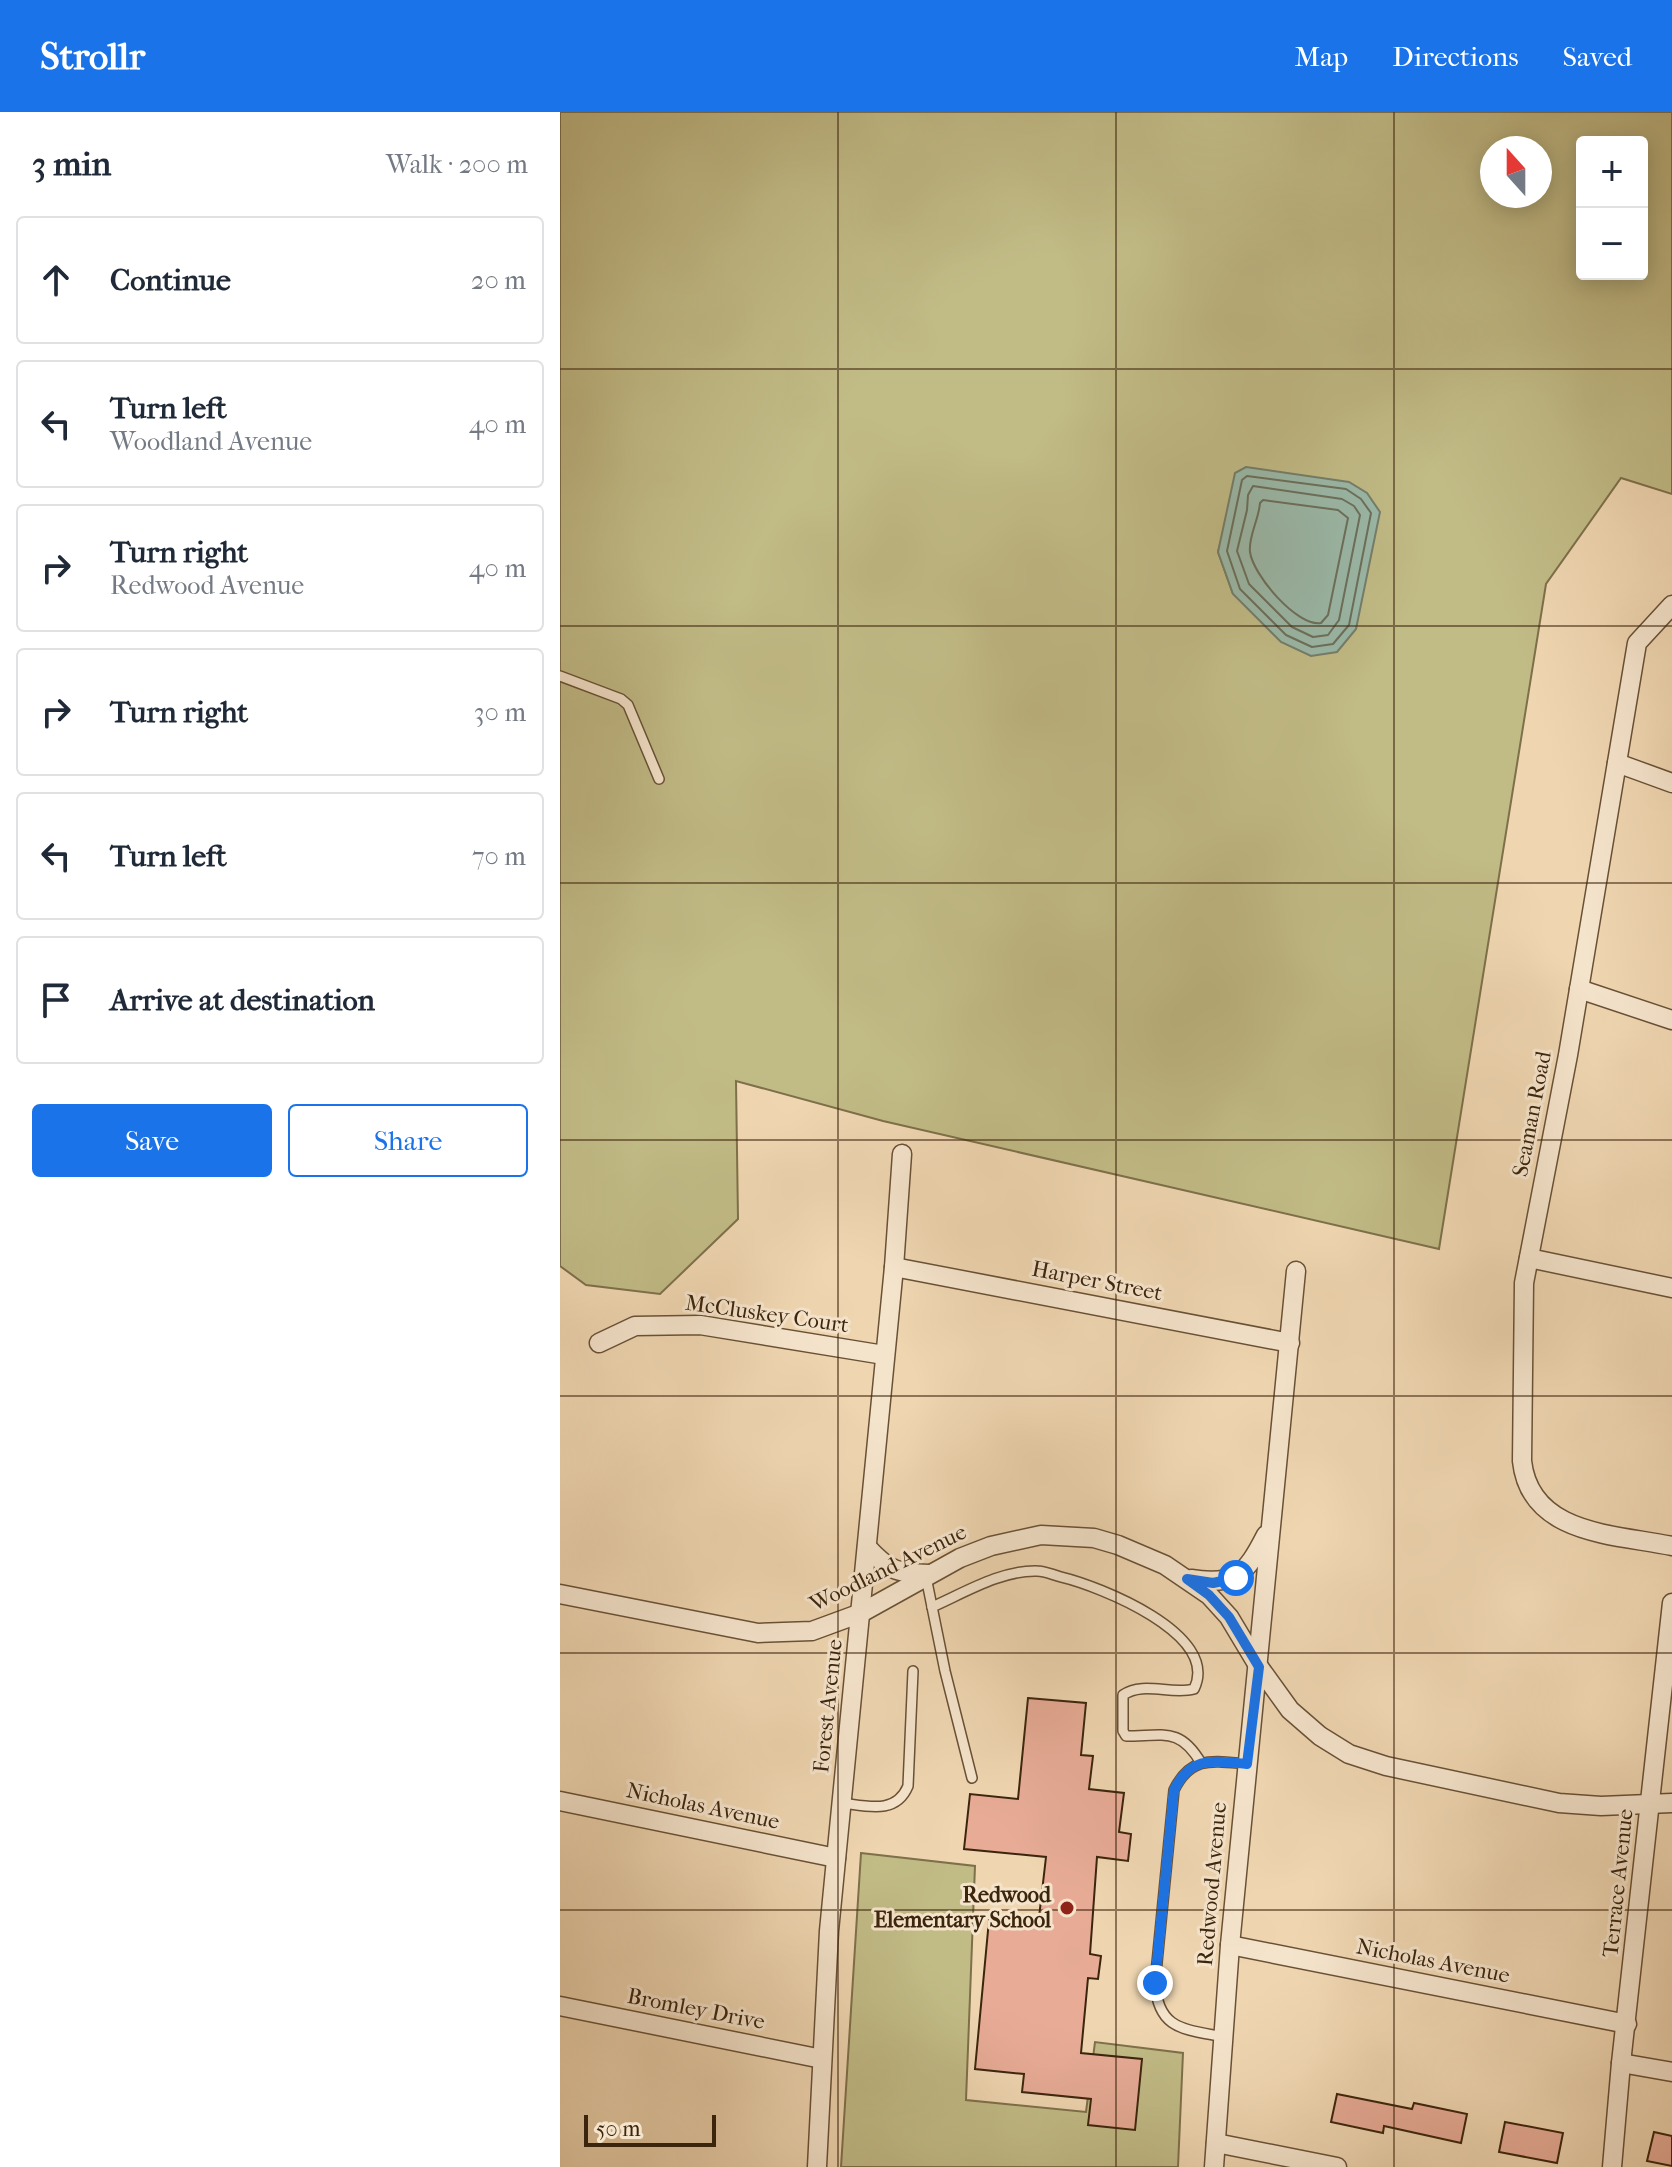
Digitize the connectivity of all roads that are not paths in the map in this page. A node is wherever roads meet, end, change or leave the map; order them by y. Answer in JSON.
{"nodes":[{"id":1,"x":1672,"y":605,"type":"edge"},
{"id":2,"x":560,"y":676,"type":"edge"},
{"id":3,"x":1617,"y":763,"type":"junction"},
{"id":4,"x":659,"y":779,"type":"dead end"},
{"id":5,"x":1672,"y":783,"type":"edge"},
{"id":6,"x":1579,"y":989,"type":"junction"},
{"id":7,"x":1672,"y":1020,"type":"edge"},
{"id":8,"x":902,"y":1154,"type":"dead end"},
{"id":9,"x":1529,"y":1258,"type":"junction"},
{"id":10,"x":894,"y":1267,"type":"junction"},
{"id":11,"x":1296,"y":1271,"type":"dead end"},
{"id":12,"x":1672,"y":1288,"type":"edge"},
{"id":13,"x":599,"y":1343,"type":"dead end"},
{"id":14,"x":1290,"y":1343,"type":"junction"},
{"id":15,"x":884,"y":1355,"type":"junction"},
{"id":16,"x":1271,"y":1526,"type":"junction"},
{"id":17,"x":1672,"y":1546,"type":"edge"},
{"id":18,"x":867,"y":1547,"type":"junction"},
{"id":19,"x":929,"y":1575,"type":"junction"},
{"id":20,"x":1187,"y":1579,"type":"junction"},
{"id":21,"x":560,"y":1594,"type":"edge"},
{"id":22,"x":1672,"y":1603,"type":"edge"},
{"id":23,"x":932,"y":1607,"type":"junction"},
{"id":24,"x":861,"y":1613,"type":"junction"},
{"id":25,"x":1259,"y":1667,"type":"junction"},
{"id":26,"x":913,"y":1671,"type":"dead end"},
{"id":27,"x":1201,"y":1763,"type":"junction"},
{"id":28,"x":1247,"y":1764,"type":"junction"},
{"id":29,"x":972,"y":1778,"type":"dead end"},
{"id":30,"x":560,"y":1801,"type":"edge"},
{"id":31,"x":842,"y":1803,"type":"junction"},
{"id":32,"x":1672,"y":1803,"type":"edge"},
{"id":33,"x":1650,"y":1805,"type":"junction"},
{"id":34,"x":836,"y":1858,"type":"junction"},
{"id":35,"x":1230,"y":1945,"type":"junction"},
{"id":36,"x":560,"y":2006,"type":"edge"},
{"id":37,"x":1627,"y":2024,"type":"junction"},
{"id":38,"x":1224,"y":2037,"type":"junction"},
{"id":39,"x":822,"y":2059,"type":"junction"},
{"id":40,"x":1621,"y":2063,"type":"junction"},
{"id":41,"x":1672,"y":2072,"type":"edge"},
{"id":42,"x":1216,"y":2143,"type":"junction"},
{"id":43,"x":817,"y":2167,"type":"edge"},
{"id":44,"x":1214,"y":2167,"type":"edge"},
{"id":45,"x":1337,"y":2167,"type":"edge"},
{"id":46,"x":1612,"y":2167,"type":"edge"}],
"edges":[{"from":1,"to":3,"type":"street","name":"Seaman Road"},
{"from":2,"to":4,"type":"lane"},
{"from":3,"to":5,"type":"street"},
{"from":3,"to":6,"type":"street","name":"Seaman Road"},
{"from":6,"to":7,"type":"street"},
{"from":6,"to":9,"type":"street","name":"Seaman Road"},
{"from":8,"to":10,"type":"street","name":"Forest Avenue"},
{"from":9,"to":12,"type":"street"},
{"from":9,"to":17,"type":"street","name":"Seaman Road"},
{"from":10,"to":14,"type":"street","name":"Harper Street"},
{"from":10,"to":15,"type":"street","name":"Forest Avenue"},
{"from":11,"to":14,"type":"street","name":"Redwood Avenue"},
{"from":13,"to":15,"type":"street","name":"McCluskey Court"},
{"from":14,"to":16,"type":"street","name":"Redwood Avenue"},
{"from":15,"to":18,"type":"street","name":"Forest Avenue"},
{"from":16,"to":20,"type":"street"},
{"from":16,"to":25,"type":"street","name":"Redwood Avenue"},
{"from":18,"to":19,"type":"street"},
{"from":18,"to":24,"type":"street","name":"Forest Avenue"},
{"from":19,"to":20,"type":"street","name":"Woodland Avenue"},
{"from":19,"to":23,"type":"lane"},
{"from":19,"to":24,"type":"street","name":"Woodland Avenue"},
{"from":20,"to":25,"type":"street","name":"Woodland Avenue"},
{"from":21,"to":24,"type":"street","name":"Woodland Avenue"},
{"from":22,"to":33,"type":"street","name":"Terrace Avenue"},
{"from":23,"to":27,"type":"lane"},
{"from":23,"to":29,"type":"lane"},
{"from":24,"to":31,"type":"street","name":"Forest Avenue"},
{"from":25,"to":28,"type":"street","name":"Redwood Avenue"},
{"from":25,"to":33,"type":"street","name":"Woodland Avenue"},
{"from":26,"to":31,"type":"lane"},
{"from":27,"to":28,"type":"lane"},
{"from":27,"to":38,"type":"lane"},
{"from":28,"to":35,"type":"street","name":"Redwood Avenue"},
{"from":30,"to":34,"type":"street","name":"Nicholas Avenue"},
{"from":31,"to":34,"type":"street","name":"Forest Avenue"},
{"from":32,"to":33,"type":"street","name":"Woodland Avenue"},
{"from":33,"to":37,"type":"street","name":"Terrace Avenue"},
{"from":34,"to":39,"type":"street","name":"Forest Avenue"},
{"from":35,"to":37,"type":"street","name":"Nicholas Avenue"},
{"from":35,"to":38,"type":"street","name":"Redwood Avenue"},
{"from":36,"to":39,"type":"street","name":"Bromley Drive"},
{"from":37,"to":40,"type":"street","name":"Terrace Avenue"},
{"from":38,"to":42,"type":"street","name":"Redwood Avenue"},
{"from":39,"to":43,"type":"street","name":"Forest Avenue"},
{"from":40,"to":41,"type":"street"},
{"from":40,"to":46,"type":"street","name":"Terrace Avenue"},
{"from":42,"to":44,"type":"street","name":"Redwood Avenue"},
{"from":42,"to":45,"type":"street"}]}
